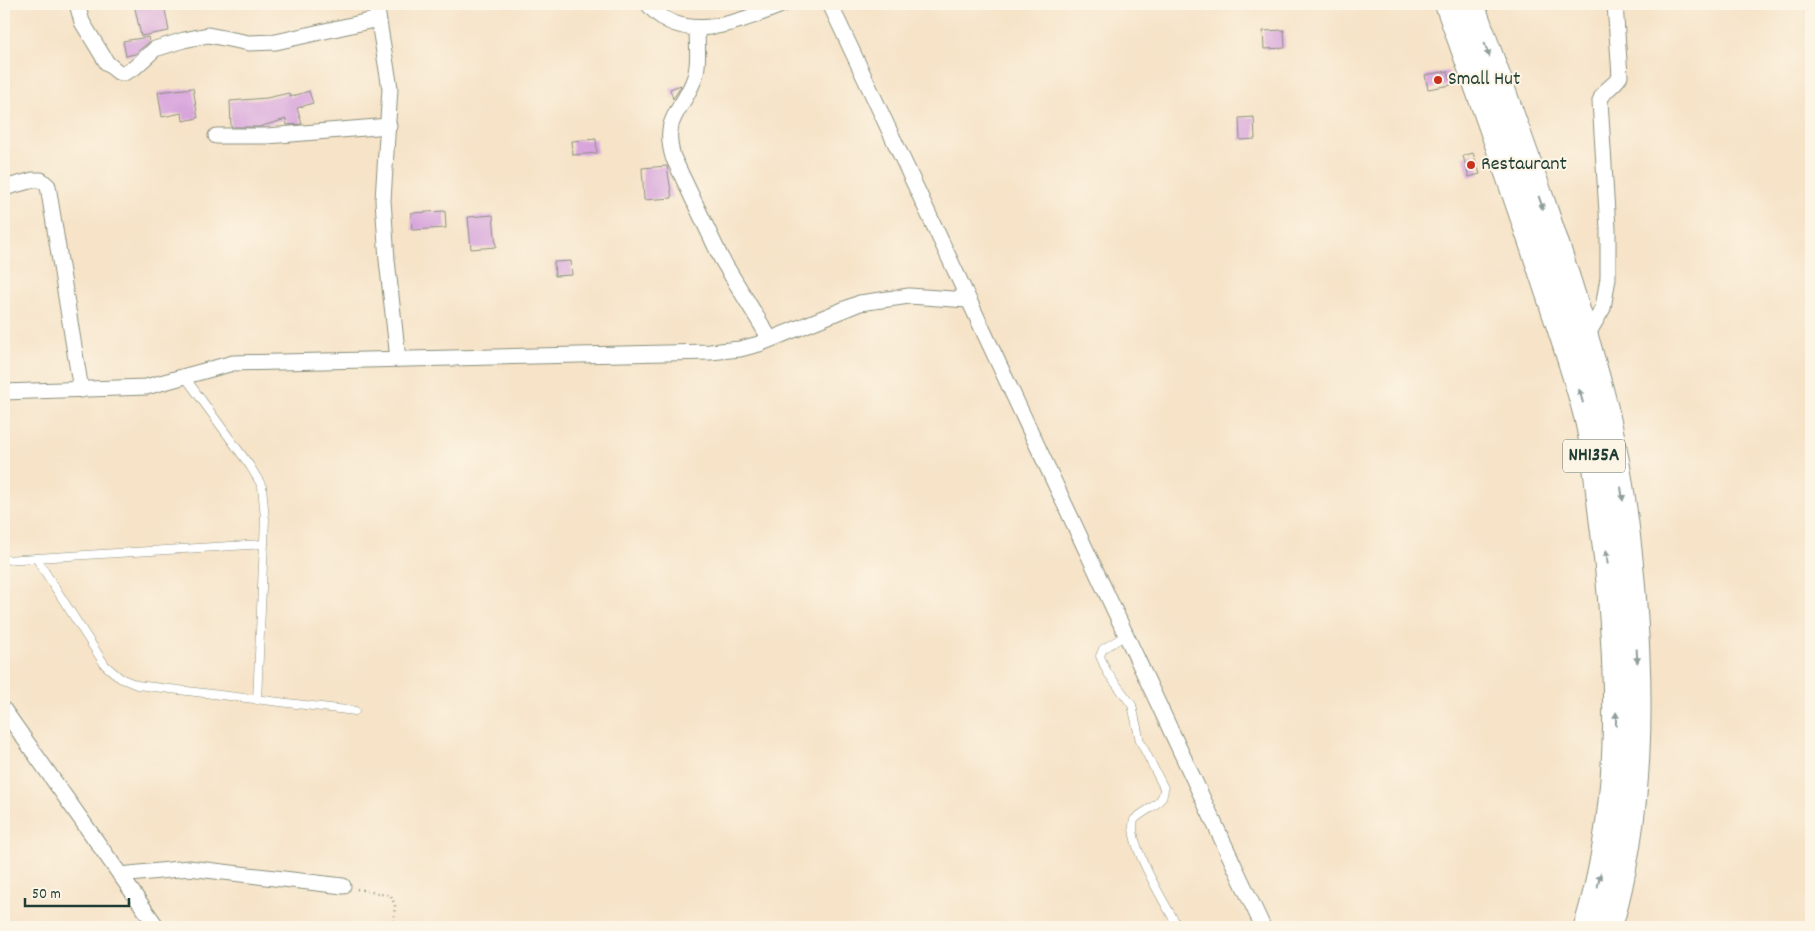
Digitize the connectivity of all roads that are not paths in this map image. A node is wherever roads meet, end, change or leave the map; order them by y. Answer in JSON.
{"nodes":[{"id":1,"x":76,"y":4,"type":"edge"},
{"id":2,"x":376,"y":4,"type":"edge"},
{"id":3,"x":648,"y":4,"type":"edge"},
{"id":4,"x":784,"y":4,"type":"edge"},
{"id":5,"x":1448,"y":4,"type":"edge"},
{"id":6,"x":1471,"y":4,"type":"edge"},
{"id":7,"x":1615,"y":4,"type":"edge"},
{"id":8,"x":833,"y":5,"type":"edge"},
{"id":9,"x":378,"y":19,"type":"junction"},
{"id":10,"x":697,"y":28,"type":"junction"},
{"id":11,"x":389,"y":126,"type":"junction"},
{"id":12,"x":216,"y":136,"type":"dead end"},
{"id":13,"x":4,"y":188,"type":"edge"},
{"id":14,"x":968,"y":300,"type":"junction"},
{"id":15,"x":1585,"y":338,"type":"junction"},
{"id":16,"x":770,"y":339,"type":"junction"},
{"id":17,"x":398,"y":359,"type":"junction"},
{"id":18,"x":184,"y":377,"type":"junction"},
{"id":19,"x":81,"y":390,"type":"junction"},
{"id":20,"x":4,"y":392,"type":"edge"},
{"id":21,"x":264,"y":544,"type":"junction"},
{"id":22,"x":36,"y":558,"type":"junction"},
{"id":23,"x":4,"y":560,"type":"edge"},
{"id":24,"x":1126,"y":635,"type":"junction"},
{"id":25,"x":256,"y":700,"type":"junction"},
{"id":26,"x":4,"y":710,"type":"edge"},
{"id":27,"x":355,"y":712,"type":"dead end"},
{"id":28,"x":120,"y":874,"type":"junction"},
{"id":29,"x":343,"y":886,"type":"road end"},
{"id":30,"x":157,"y":927,"type":"edge"},
{"id":31,"x":1178,"y":927,"type":"edge"},
{"id":32,"x":1263,"y":927,"type":"edge"},
{"id":33,"x":1587,"y":927,"type":"edge"},
{"id":34,"x":1609,"y":927,"type":"edge"}],
"edges":[{"from":1,"to":9,"type":"street"},
{"from":2,"to":9,"type":"street"},
{"from":3,"to":10,"type":"street"},
{"from":4,"to":10,"type":"street"},
{"from":33,"to":5,"type":"highway","number":"NH135A","one_way":true},
{"from":6,"to":15,"type":"highway","number":"NH135A","one_way":true},
{"from":7,"to":15,"type":"street"},
{"from":8,"to":14,"type":"street"},
{"from":9,"to":11,"type":"street"},
{"from":10,"to":16,"type":"street"},
{"from":11,"to":12,"type":"street"},
{"from":11,"to":17,"type":"street"},
{"from":13,"to":19,"type":"street"},
{"from":14,"to":16,"type":"street"},
{"from":14,"to":24,"type":"street"},
{"from":15,"to":34,"type":"highway","number":"NH135A","one_way":true},
{"from":16,"to":17,"type":"street"},
{"from":17,"to":18,"type":"street"},
{"from":18,"to":19,"type":"street"},
{"from":18,"to":21,"type":"lane"},
{"from":19,"to":20,"type":"street"},
{"from":21,"to":22,"type":"lane"},
{"from":21,"to":25,"type":"lane"},
{"from":22,"to":23,"type":"lane"},
{"from":22,"to":25,"type":"lane"},
{"from":24,"to":31,"type":"lane"},
{"from":24,"to":32,"type":"street"},
{"from":25,"to":27,"type":"lane"},
{"from":26,"to":28,"type":"street"},
{"from":28,"to":29,"type":"street"},
{"from":28,"to":30,"type":"street"}]}
